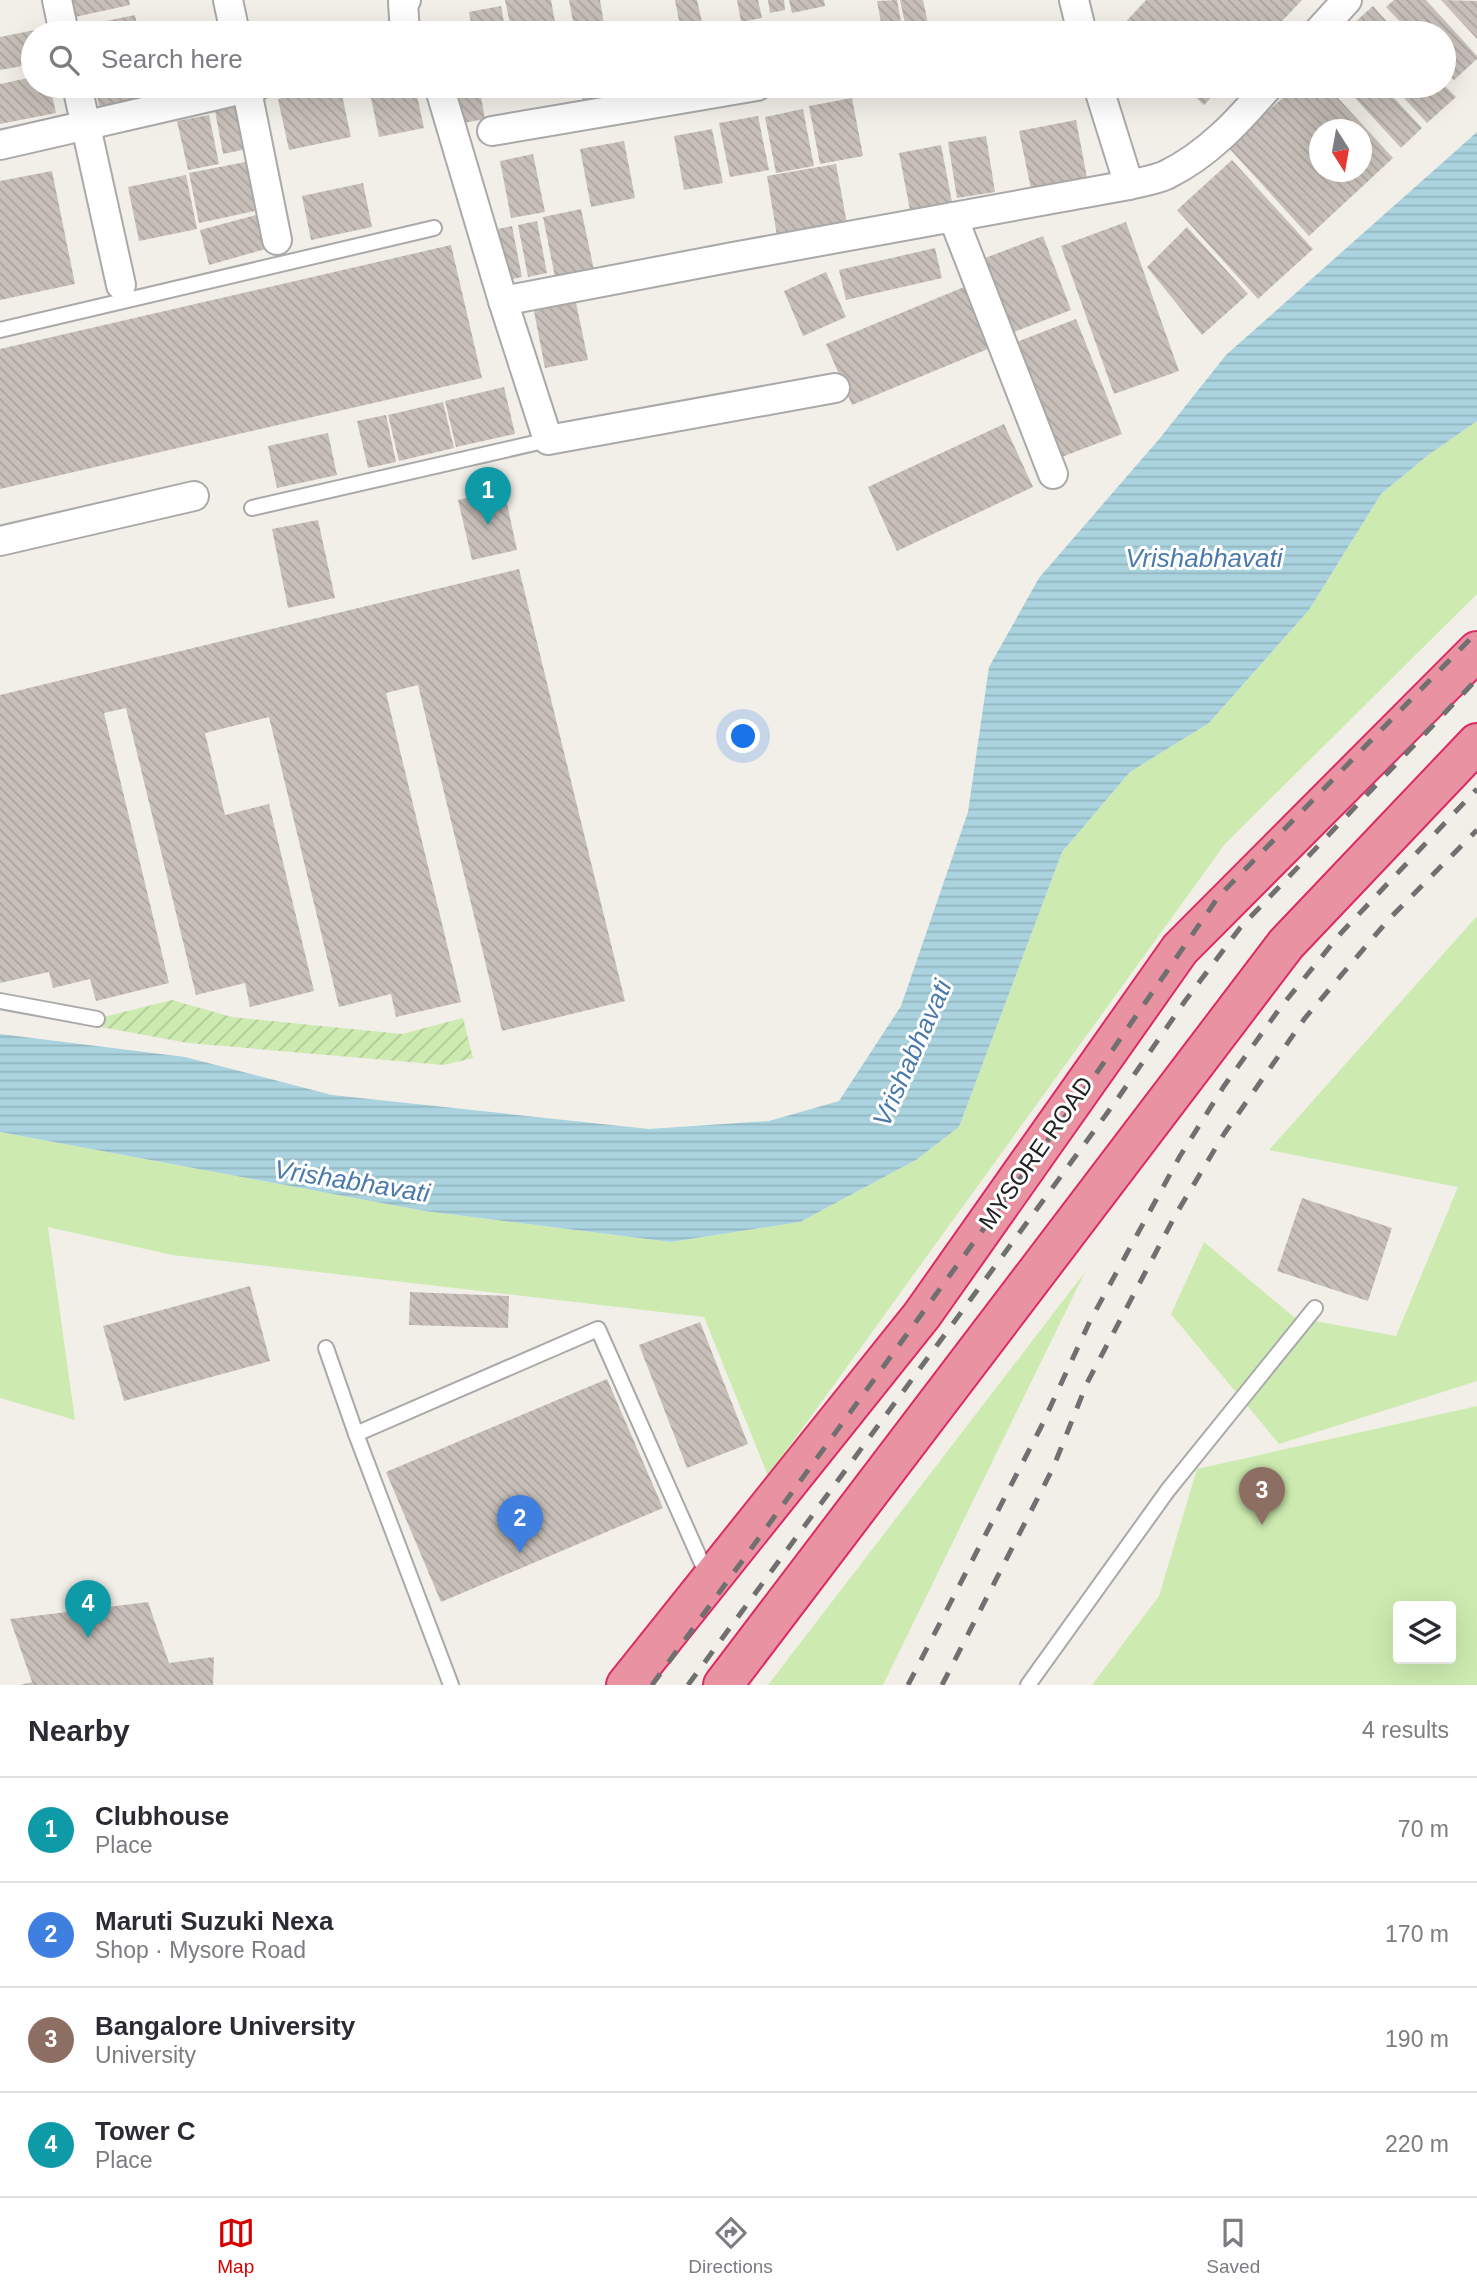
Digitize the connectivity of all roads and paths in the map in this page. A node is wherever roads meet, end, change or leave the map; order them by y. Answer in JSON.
{"nodes":[{"id":1,"x":57,"y":0,"type":"edge"},
{"id":2,"x":228,"y":0,"type":"edge"},
{"id":3,"x":406,"y":0,"type":"edge"},
{"id":4,"x":1074,"y":0,"type":"edge"},
{"id":5,"x":1347,"y":0,"type":"edge"},
{"id":6,"x":61,"y":21,"type":"edge"},
{"id":7,"x":232,"y":21,"type":"edge"},
{"id":8,"x":404,"y":21,"type":"edge"},
{"id":9,"x":1075,"y":21,"type":"edge"},
{"id":10,"x":1328,"y":21,"type":"edge"},
{"id":11,"x":80,"y":98,"type":"edge"},
{"id":12,"x":203,"y":98,"type":"edge"},
{"id":13,"x":252,"y":98,"type":"edge"},
{"id":14,"x":443,"y":98,"type":"edge"},
{"id":15,"x":686,"y":98,"type":"edge"},
{"id":16,"x":1102,"y":98,"type":"edge"},
{"id":17,"x":1258,"y":98,"type":"edge"},
{"id":18,"x":86,"y":125,"type":"junction"},
{"id":19,"x":492,"y":131,"type":"dead end"},
{"id":20,"x":0,"y":145,"type":"edge"},
{"id":21,"x":1129,"y":185,"type":"junction"},
{"id":22,"x":953,"y":218,"type":"junction"},
{"id":23,"x":433,"y":228,"type":"dead end"},
{"id":24,"x":277,"y":240,"type":"dead end"},
{"id":25,"x":121,"y":285,"type":"dead end"},
{"id":26,"x":503,"y":302,"type":"junction"},
{"id":27,"x":0,"y":330,"type":"edge"},
{"id":28,"x":835,"y":388,"type":"dead end"},
{"id":29,"x":548,"y":440,"type":"junction"},
{"id":30,"x":1053,"y":474,"type":"dead end"},
{"id":31,"x":194,"y":496,"type":"dead end"},
{"id":32,"x":252,"y":508,"type":"dead end"},
{"id":33,"x":0,"y":541,"type":"edge"},
{"id":34,"x":1477,"y":651,"type":"edge"},
{"id":35,"x":1477,"y":743,"type":"edge"},
{"id":36,"x":0,"y":1001,"type":"edge"},
{"id":37,"x":97,"y":1019,"type":"dead end"},
{"id":38,"x":1315,"y":1308,"type":"dead end"},
{"id":39,"x":326,"y":1348,"type":"dead end"},
{"id":40,"x":356,"y":1434,"type":"junction"},
{"id":41,"x":709,"y":1580,"type":"junction"},
{"id":42,"x":451,"y":1685,"type":"edge"},
{"id":43,"x":626,"y":1685,"type":"edge"},
{"id":44,"x":723,"y":1685,"type":"edge"},
{"id":45,"x":1028,"y":1685,"type":"edge"}],
"edges":[{"from":1,"to":6,"type":"street"},
{"from":2,"to":7,"type":"street"},
{"from":3,"to":8,"type":"street"},
{"from":4,"to":9,"type":"street"},
{"from":5,"to":10,"type":"street"},
{"from":11,"to":18,"type":"street"},
{"from":12,"to":18,"type":"street"},
{"from":13,"to":24,"type":"street"},
{"from":14,"to":26,"type":"street"},
{"from":15,"to":19,"type":"street"},
{"from":16,"to":21,"type":"street"},
{"from":17,"to":21,"type":"street"},
{"from":18,"to":20,"type":"street"},
{"from":18,"to":25,"type":"street"},
{"from":21,"to":22,"type":"street"},
{"from":22,"to":26,"type":"street"},
{"from":22,"to":30,"type":"street"},
{"from":23,"to":27,"type":"lane"},
{"from":26,"to":29,"type":"street"},
{"from":28,"to":29,"type":"street"},
{"from":29,"to":32,"type":"lane"},
{"from":31,"to":33,"type":"street"},
{"from":34,"to":41,"type":"highway","name":"MYSORE ROAD"},
{"from":35,"to":44,"type":"highway"},
{"from":36,"to":37,"type":"lane"},
{"from":38,"to":45,"type":"lane"},
{"from":39,"to":40,"type":"lane"},
{"from":40,"to":41,"type":"lane"},
{"from":40,"to":42,"type":"lane"},
{"from":41,"to":43,"type":"highway","name":"MYSORE ROAD"}]}
